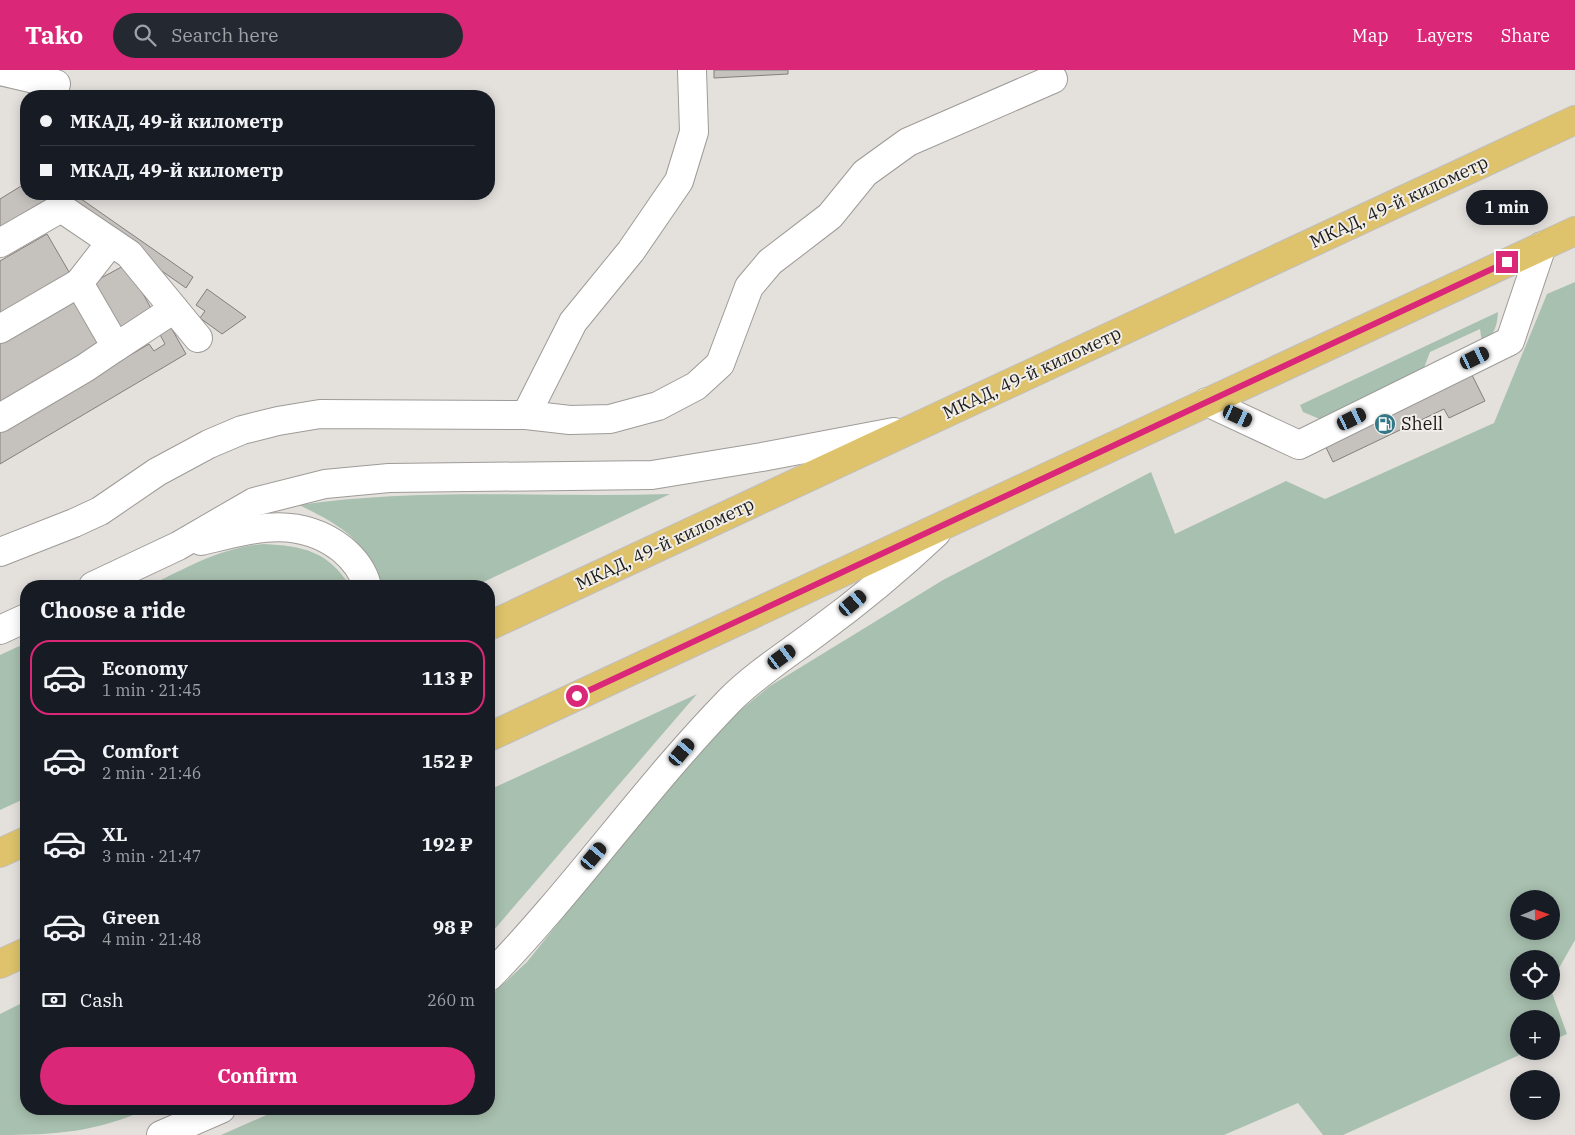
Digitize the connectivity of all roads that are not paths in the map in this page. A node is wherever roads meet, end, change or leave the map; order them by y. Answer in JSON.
{"nodes":[{"id":1,"x":692,"y":70,"type":"edge"},
{"id":2,"x":0,"y":71,"type":"edge"},
{"id":3,"x":1053,"y":79,"type":"dead end"},
{"id":4,"x":56,"y":84,"type":"dead end"},
{"id":5,"x":1575,"y":120,"type":"edge"},
{"id":6,"x":1575,"y":231,"type":"edge"},
{"id":7,"x":112,"y":242,"type":"junction"},
{"id":8,"x":0,"y":243,"type":"edge"},
{"id":9,"x":1542,"y":246,"type":"junction"},
{"id":10,"x":79,"y":283,"type":"junction"},
{"id":11,"x":174,"y":309,"type":"junction"},
{"id":12,"x":0,"y":329,"type":"edge"},
{"id":13,"x":198,"y":338,"type":"dead end"},
{"id":14,"x":116,"y":347,"type":"junction"},
{"id":15,"x":1207,"y":402,"type":"junction"},
{"id":16,"x":526,"y":415,"type":"junction"},
{"id":17,"x":0,"y":418,"type":"edge"},
{"id":18,"x":911,"y":429,"type":"junction"},
{"id":19,"x":947,"y":523,"type":"junction"},
{"id":20,"x":178,"y":546,"type":"junction"},
{"id":21,"x":0,"y":552,"type":"edge"},
{"id":22,"x":106,"y":580,"type":"edge"},
{"id":23,"x":365,"y":580,"type":"edge"},
{"id":24,"x":20,"y":621,"type":"edge"},
{"id":25,"x":495,"y":623,"type":"edge"},
{"id":26,"x":0,"y":630,"type":"edge"},
{"id":27,"x":495,"y":734,"type":"edge"},
{"id":28,"x":20,"y":844,"type":"edge"},
{"id":29,"x":0,"y":853,"type":"edge"},
{"id":30,"x":20,"y":955,"type":"edge"},
{"id":31,"x":0,"y":964,"type":"edge"},
{"id":32,"x":495,"y":971,"type":"edge"},
{"id":33,"x":207,"y":1115,"type":"edge"},
{"id":34,"x":161,"y":1135,"type":"edge"}],
"edges":[{"from":1,"to":16,"type":"street"},
{"from":2,"to":4,"type":"street"},
{"from":3,"to":16,"type":"street"},
{"from":5,"to":18,"type":"highway","name":"МКАД, 49-й километр"},
{"from":6,"to":9,"type":"highway"},
{"from":7,"to":8,"type":"street"},
{"from":7,"to":10,"type":"street"},
{"from":7,"to":11,"type":"street"},
{"from":9,"to":15,"type":"highway"},
{"from":9,"to":15,"type":"street"},
{"from":10,"to":12,"type":"street"},
{"from":10,"to":14,"type":"street"},
{"from":11,"to":13,"type":"street"},
{"from":11,"to":14,"type":"street"},
{"from":14,"to":17,"type":"street"},
{"from":15,"to":19,"type":"highway"},
{"from":16,"to":21,"type":"street"},
{"from":18,"to":20,"type":"street"},
{"from":18,"to":25,"type":"highway","name":"МКАД, 49-й километр"},
{"from":19,"to":27,"type":"highway"},
{"from":19,"to":32,"type":"street"},
{"from":20,"to":22,"type":"street"},
{"from":20,"to":23,"type":"street"},
{"from":24,"to":26,"type":"street"},
{"from":28,"to":29,"type":"highway"},
{"from":30,"to":31,"type":"highway"},
{"from":33,"to":34,"type":"street"}]}
